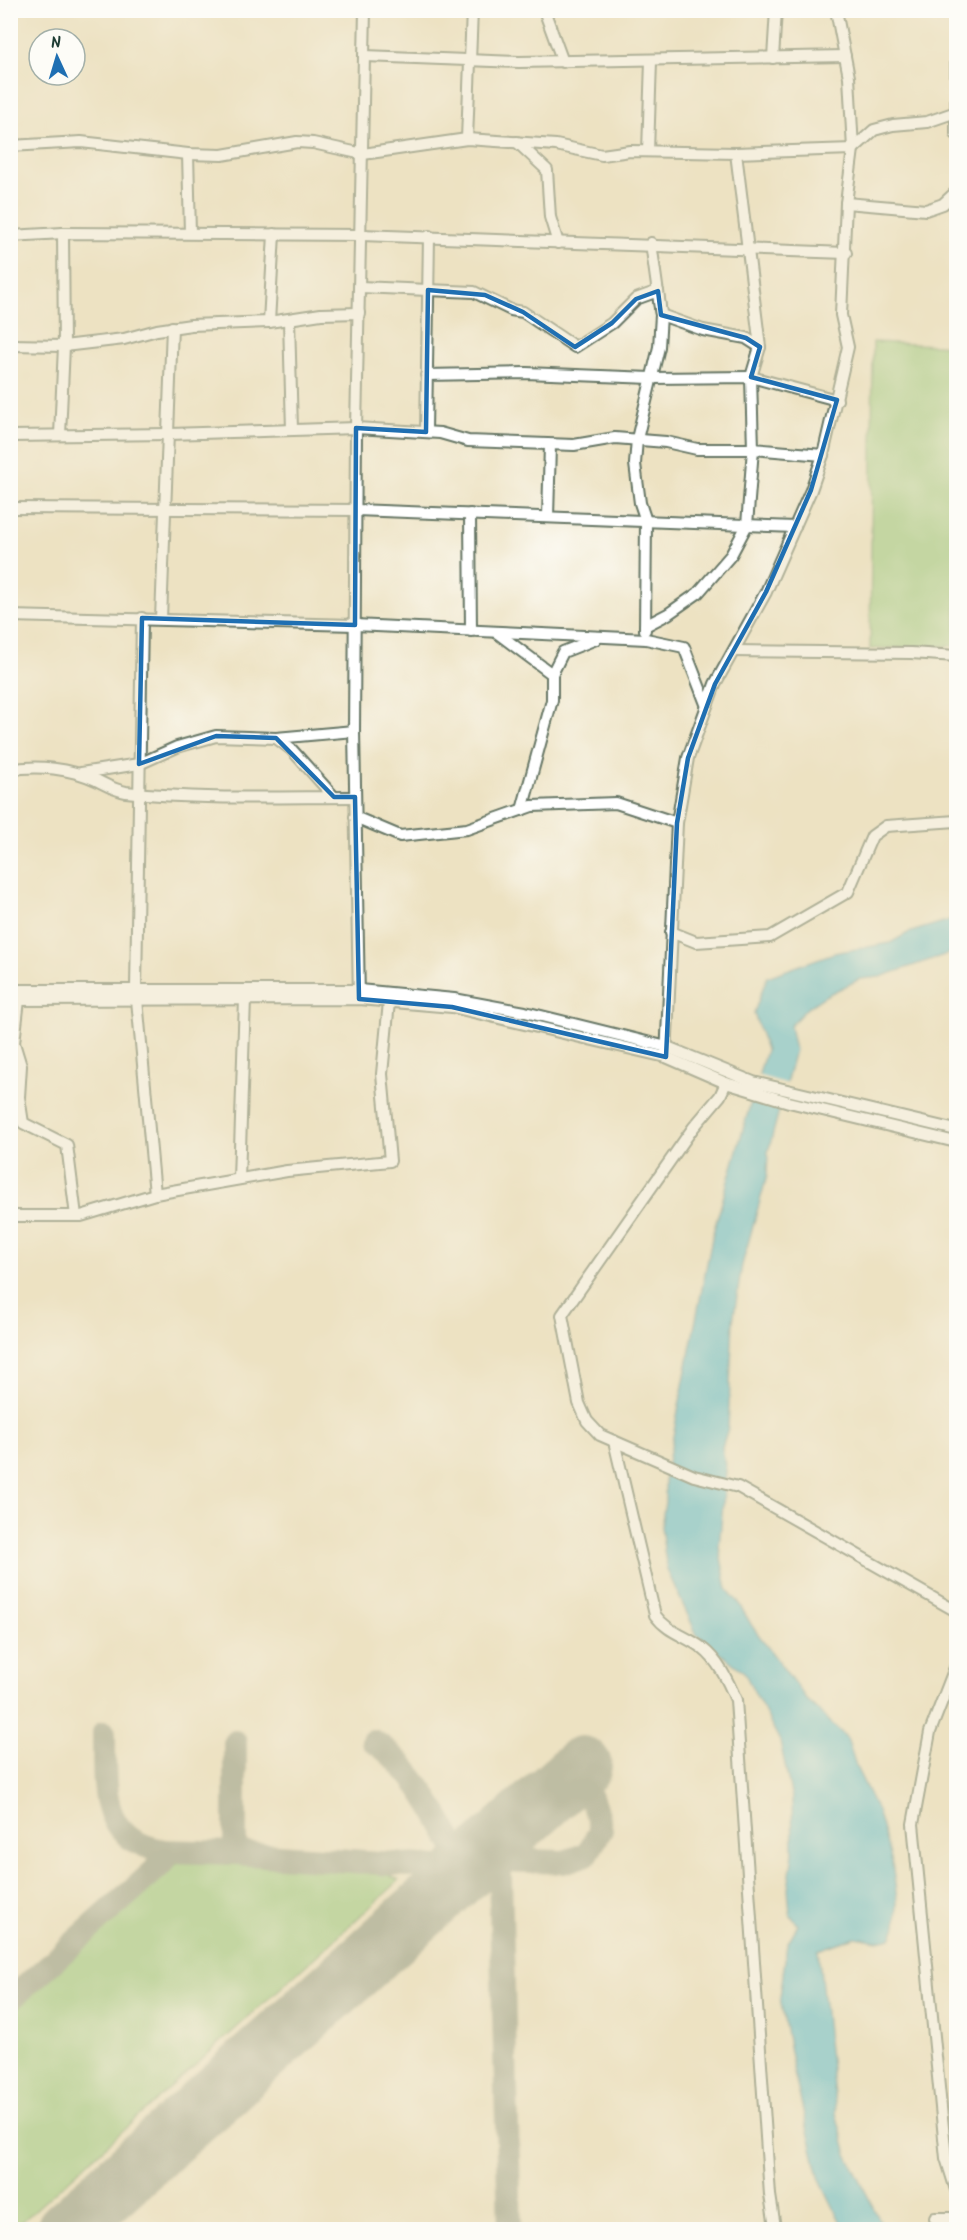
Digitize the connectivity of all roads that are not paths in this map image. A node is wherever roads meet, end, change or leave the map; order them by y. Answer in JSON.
{"nodes":[{"id":1,"x":365,"y":10,"type":"edge"},
{"id":2,"x":472,"y":10,"type":"edge"},
{"id":3,"x":544,"y":10,"type":"edge"},
{"id":4,"x":776,"y":10,"type":"edge"},
{"id":5,"x":836,"y":10,"type":"edge"},
{"id":6,"x":957,"y":15,"type":"edge"},
{"id":7,"x":365,"y":56,"type":"junction"},
{"id":8,"x":845,"y":56,"type":"junction"},
{"id":9,"x":773,"y":58,"type":"junction"},
{"id":10,"x":472,"y":60,"type":"junction"},
{"id":11,"x":651,"y":61,"type":"junction"},
{"id":12,"x":563,"y":62,"type":"junction"},
{"id":13,"x":956,"y":112,"type":"edge"},
{"id":14,"x":957,"y":134,"type":"edge"},
{"id":15,"x":467,"y":139,"type":"junction"},
{"id":16,"x":517,"y":142,"type":"junction"},
{"id":17,"x":10,"y":146,"type":"edge"},
{"id":18,"x":853,"y":149,"type":"junction"},
{"id":19,"x":648,"y":151,"type":"junction"},
{"id":20,"x":736,"y":153,"type":"junction"},
{"id":21,"x":188,"y":154,"type":"junction"},
{"id":22,"x":363,"y":154,"type":"junction"},
{"id":23,"x":957,"y":192,"type":"edge"},
{"id":24,"x":846,"y":203,"type":"junction"},
{"id":25,"x":63,"y":233,"type":"junction"},
{"id":26,"x":190,"y":233,"type":"junction"},
{"id":27,"x":274,"y":234,"type":"junction"},
{"id":28,"x":361,"y":235,"type":"junction"},
{"id":29,"x":10,"y":236,"type":"edge"},
{"id":30,"x":429,"y":236,"type":"junction"},
{"id":31,"x":558,"y":243,"type":"junction"},
{"id":32,"x":651,"y":243,"type":"junction"},
{"id":33,"x":749,"y":248,"type":"junction"},
{"id":34,"x":846,"y":252,"type":"junction"},
{"id":35,"x":360,"y":287,"type":"junction"},
{"id":36,"x":428,"y":290,"type":"junction"},
{"id":37,"x":359,"y":314,"type":"junction"},
{"id":38,"x":661,"y":315,"type":"junction"},
{"id":39,"x":289,"y":320,"type":"junction"},
{"id":40,"x":269,"y":322,"type":"junction"},
{"id":41,"x":172,"y":327,"type":"junction"},
{"id":42,"x":10,"y":345,"type":"edge"},
{"id":43,"x":64,"y":346,"type":"junction"},
{"id":44,"x":760,"y":347,"type":"junction"},
{"id":45,"x":426,"y":375,"type":"junction"},
{"id":46,"x":651,"y":378,"type":"junction"},
{"id":47,"x":751,"y":378,"type":"junction"},
{"id":48,"x":837,"y":400,"type":"junction"},
{"id":49,"x":356,"y":428,"type":"junction"},
{"id":50,"x":292,"y":430,"type":"junction"},
{"id":51,"x":426,"y":432,"type":"junction"},
{"id":52,"x":170,"y":434,"type":"junction"},
{"id":53,"x":60,"y":435,"type":"junction"},
{"id":54,"x":10,"y":436,"type":"edge"},
{"id":55,"x":637,"y":440,"type":"junction"},
{"id":56,"x":550,"y":445,"type":"junction"},
{"id":57,"x":753,"y":449,"type":"junction"},
{"id":58,"x":823,"y":454,"type":"junction"},
{"id":59,"x":10,"y":507,"type":"edge"},
{"id":60,"x":166,"y":509,"type":"junction"},
{"id":61,"x":356,"y":510,"type":"junction"},
{"id":62,"x":470,"y":514,"type":"junction"},
{"id":63,"x":548,"y":517,"type":"junction"},
{"id":64,"x":646,"y":521,"type":"junction"},
{"id":65,"x":747,"y":525,"type":"junction"},
{"id":66,"x":795,"y":527,"type":"junction"},
{"id":67,"x":10,"y":616,"type":"edge"},
{"id":68,"x":142,"y":618,"type":"junction"},
{"id":69,"x":161,"y":619,"type":"junction"},
{"id":70,"x":356,"y":626,"type":"junction"},
{"id":71,"x":645,"y":626,"type":"junction"},
{"id":72,"x":471,"y":631,"type":"junction"},
{"id":73,"x":495,"y":632,"type":"junction"},
{"id":74,"x":600,"y":637,"type":"junction"},
{"id":75,"x":646,"y":639,"type":"junction"},
{"id":76,"x":735,"y":651,"type":"junction"},
{"id":77,"x":957,"y":656,"type":"edge"},
{"id":78,"x":552,"y":674,"type":"junction"},
{"id":79,"x":706,"y":704,"type":"junction"},
{"id":80,"x":354,"y":731,"type":"junction"},
{"id":81,"x":276,"y":738,"type":"junction"},
{"id":82,"x":139,"y":764,"type":"junction"},
{"id":83,"x":10,"y":770,"type":"edge"},
{"id":84,"x":78,"y":774,"type":"junction"},
{"id":85,"x":140,"y":792,"type":"junction"},
{"id":86,"x":334,"y":797,"type":"junction"},
{"id":87,"x":356,"y":797,"type":"junction"},
{"id":88,"x":522,"y":810,"type":"junction"},
{"id":89,"x":355,"y":817,"type":"junction"},
{"id":90,"x":957,"y":820,"type":"edge"},
{"id":91,"x":677,"y":823,"type":"junction"},
{"id":92,"x":671,"y":932,"type":"junction"},
{"id":93,"x":10,"y":990,"type":"edge"},
{"id":94,"x":137,"y":994,"type":"junction"},
{"id":95,"x":359,"y":995,"type":"junction"},
{"id":96,"x":245,"y":999,"type":"junction"},
{"id":97,"x":15,"y":1000,"type":"edge"},
{"id":98,"x":389,"y":1002,"type":"junction"},
{"id":99,"x":666,"y":1052,"type":"junction"},
{"id":100,"x":726,"y":1083,"type":"junction"},
{"id":101,"x":752,"y":1087,"type":"junction"},
{"id":102,"x":790,"y":1098,"type":"junction"},
{"id":103,"x":957,"y":1130,"type":"edge"},
{"id":104,"x":957,"y":1142,"type":"edge"},
{"id":105,"x":239,"y":1179,"type":"junction"},
{"id":106,"x":154,"y":1194,"type":"junction"},
{"id":107,"x":10,"y":1216,"type":"edge"},
{"id":108,"x":76,"y":1216,"type":"junction"},
{"id":109,"x":614,"y":1441,"type":"junction"},
{"id":110,"x":957,"y":1611,"type":"edge"},
{"id":111,"x":957,"y":1665,"type":"edge"},
{"id":112,"x":957,"y":2190,"type":"edge"},
{"id":113,"x":935,"y":2218,"type":"dead end"},
{"id":114,"x":957,"y":2218,"type":"edge"},
{"id":115,"x":779,"y":2229,"type":"edge"}],
"edges":[{"from":1,"to":7,"type":"street"},
{"from":2,"to":10,"type":"street"},
{"from":3,"to":12,"type":"street"},
{"from":4,"to":9,"type":"street"},
{"from":5,"to":8,"type":"street"},
{"from":6,"to":13,"type":"street"},
{"from":7,"to":10,"type":"street"},
{"from":7,"to":22,"type":"street"},
{"from":8,"to":9,"type":"street"},
{"from":8,"to":18,"type":"street"},
{"from":9,"to":11,"type":"street"},
{"from":10,"to":12,"type":"street"},
{"from":10,"to":15,"type":"street"},
{"from":11,"to":12,"type":"street"},
{"from":11,"to":19,"type":"street"},
{"from":13,"to":14,"type":"street"},
{"from":13,"to":18,"type":"street"},
{"from":15,"to":16,"type":"street"},
{"from":15,"to":22,"type":"street"},
{"from":16,"to":19,"type":"street"},
{"from":16,"to":31,"type":"street"},
{"from":17,"to":21,"type":"street"},
{"from":18,"to":20,"type":"street"},
{"from":18,"to":24,"type":"street"},
{"from":19,"to":20,"type":"street"},
{"from":20,"to":33,"type":"street"},
{"from":21,"to":22,"type":"street"},
{"from":21,"to":26,"type":"street"},
{"from":22,"to":28,"type":"street"},
{"from":23,"to":24,"type":"street"},
{"from":24,"to":34,"type":"street"},
{"from":25,"to":26,"type":"street"},
{"from":25,"to":29,"type":"street"},
{"from":25,"to":43,"type":"street"},
{"from":26,"to":27,"type":"street"},
{"from":27,"to":28,"type":"street"},
{"from":27,"to":40,"type":"street"},
{"from":28,"to":30,"type":"street"},
{"from":28,"to":35,"type":"street"},
{"from":30,"to":31,"type":"street"},
{"from":30,"to":36,"type":"street"},
{"from":31,"to":32,"type":"street"},
{"from":32,"to":33,"type":"street"},
{"from":32,"to":38,"type":"street"},
{"from":33,"to":34,"type":"street"},
{"from":33,"to":44,"type":"street"},
{"from":34,"to":48,"type":"street"},
{"from":35,"to":36,"type":"street"},
{"from":35,"to":37,"type":"street"},
{"from":36,"to":38,"type":"street"},
{"from":36,"to":45,"type":"street"},
{"from":37,"to":39,"type":"street"},
{"from":37,"to":49,"type":"street"},
{"from":38,"to":44,"type":"street"},
{"from":38,"to":46,"type":"street"},
{"from":39,"to":40,"type":"street"},
{"from":39,"to":50,"type":"street"},
{"from":40,"to":41,"type":"street"},
{"from":41,"to":43,"type":"street"},
{"from":41,"to":52,"type":"street"},
{"from":42,"to":43,"type":"street"},
{"from":43,"to":53,"type":"street"},
{"from":44,"to":47,"type":"street"},
{"from":45,"to":46,"type":"street"},
{"from":45,"to":51,"type":"street"},
{"from":46,"to":47,"type":"street"},
{"from":46,"to":55,"type":"street"},
{"from":47,"to":48,"type":"street"},
{"from":47,"to":57,"type":"street"},
{"from":48,"to":58,"type":"street"},
{"from":49,"to":50,"type":"street"},
{"from":49,"to":51,"type":"street"},
{"from":49,"to":61,"type":"street"},
{"from":50,"to":52,"type":"street"},
{"from":51,"to":56,"type":"street"},
{"from":52,"to":53,"type":"street"},
{"from":52,"to":60,"type":"street"},
{"from":53,"to":54,"type":"street"},
{"from":55,"to":56,"type":"street"},
{"from":55,"to":57,"type":"street"},
{"from":55,"to":64,"type":"street"},
{"from":56,"to":63,"type":"street"},
{"from":57,"to":58,"type":"street"},
{"from":57,"to":65,"type":"street"},
{"from":58,"to":66,"type":"street"},
{"from":59,"to":60,"type":"street"},
{"from":60,"to":61,"type":"street"},
{"from":60,"to":69,"type":"street"},
{"from":61,"to":62,"type":"street"},
{"from":61,"to":70,"type":"street"},
{"from":62,"to":63,"type":"street"},
{"from":62,"to":72,"type":"street"},
{"from":63,"to":64,"type":"street"},
{"from":64,"to":65,"type":"street"},
{"from":64,"to":71,"type":"street"},
{"from":65,"to":66,"type":"street"},
{"from":65,"to":71,"type":"street"},
{"from":66,"to":76,"type":"street"},
{"from":67,"to":68,"type":"street"},
{"from":68,"to":69,"type":"street"},
{"from":68,"to":82,"type":"street"},
{"from":69,"to":70,"type":"street"},
{"from":70,"to":72,"type":"street"},
{"from":70,"to":80,"type":"street"},
{"from":71,"to":75,"type":"street"},
{"from":72,"to":73,"type":"street"},
{"from":73,"to":74,"type":"street"},
{"from":73,"to":78,"type":"street"},
{"from":74,"to":75,"type":"street"},
{"from":74,"to":78,"type":"street"},
{"from":75,"to":79,"type":"street"},
{"from":76,"to":77,"type":"street"},
{"from":76,"to":79,"type":"street"},
{"from":78,"to":88,"type":"street"},
{"from":79,"to":91,"type":"street"},
{"from":80,"to":81,"type":"street"},
{"from":80,"to":87,"type":"street"},
{"from":81,"to":82,"type":"street"},
{"from":81,"to":86,"type":"street"},
{"from":82,"to":84,"type":"street"},
{"from":82,"to":85,"type":"street"},
{"from":83,"to":84,"type":"street"},
{"from":84,"to":85,"type":"street"},
{"from":85,"to":86,"type":"street"},
{"from":85,"to":94,"type":"street"},
{"from":86,"to":87,"type":"street"},
{"from":87,"to":89,"type":"street"},
{"from":88,"to":89,"type":"street"},
{"from":88,"to":91,"type":"street"},
{"from":89,"to":95,"type":"street"},
{"from":90,"to":92,"type":"street"},
{"from":91,"to":92,"type":"street"},
{"from":92,"to":99,"type":"street"},
{"from":93,"to":94,"type":"street"},
{"from":94,"to":95,"type":"street"},
{"from":94,"to":96,"type":"street"},
{"from":94,"to":97,"type":"street"},
{"from":94,"to":106,"type":"street"},
{"from":95,"to":96,"type":"street"},
{"from":95,"to":98,"type":"street"},
{"from":95,"to":99,"type":"street"},
{"from":96,"to":105,"type":"street"},
{"from":97,"to":108,"type":"street"},
{"from":98,"to":99,"type":"street"},
{"from":98,"to":105,"type":"street"},
{"from":99,"to":100,"type":"street"},
{"from":99,"to":101,"type":"street"},
{"from":100,"to":101,"type":"street"},
{"from":100,"to":109,"type":"street"},
{"from":101,"to":102,"type":"street"},
{"from":102,"to":103,"type":"street"},
{"from":102,"to":104,"type":"street"},
{"from":105,"to":106,"type":"street"},
{"from":106,"to":108,"type":"street"},
{"from":107,"to":108,"type":"street"},
{"from":109,"to":110,"type":"street"},
{"from":109,"to":115,"type":"street"},
{"from":111,"to":112,"type":"street"},
{"from":113,"to":114,"type":"street"}]}
